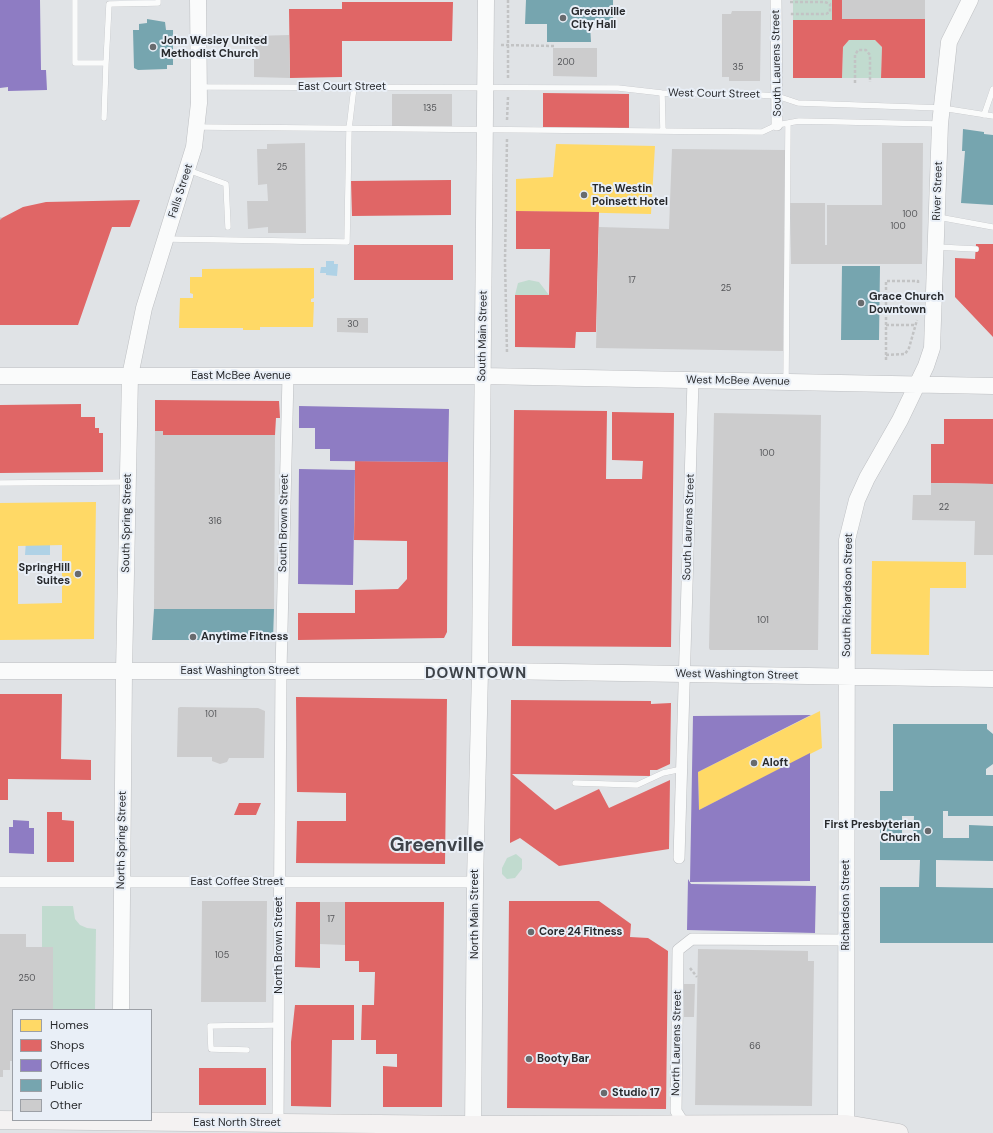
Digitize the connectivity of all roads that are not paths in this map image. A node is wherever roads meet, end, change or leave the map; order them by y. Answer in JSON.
{"nodes":[{"id":1,"x":75,"y":0,"type":"edge"},
{"id":2,"x":158,"y":0,"type":"edge"},
{"id":3,"x":198,"y":0,"type":"edge"},
{"id":4,"x":486,"y":0,"type":"edge"},
{"id":5,"x":776,"y":0,"type":"edge"},
{"id":6,"x":970,"y":0,"type":"edge"},
{"id":7,"x":109,"y":2,"type":"edge"},
{"id":8,"x":106,"y":63,"type":"junction"},
{"id":9,"x":198,"y":86,"type":"junction"},
{"id":10,"x":354,"y":87,"type":"junction"},
{"id":11,"x":486,"y":87,"type":"junction"},
{"id":12,"x":993,"y":89,"type":"edge"},
{"id":13,"x":662,"y":93,"type":"junction"},
{"id":14,"x":777,"y":96,"type":"junction"},
{"id":15,"x":942,"y":108,"type":"junction"},
{"id":16,"x":984,"y":115,"type":"junction"},
{"id":17,"x":993,"y":116,"type":"edge"},
{"id":18,"x":104,"y":118,"type":"dead end"},
{"id":19,"x":940,"y":124,"type":"junction"},
{"id":20,"x":782,"y":125,"type":"junction"},
{"id":21,"x":198,"y":127,"type":"junction"},
{"id":22,"x":349,"y":129,"type":"junction"},
{"id":23,"x":485,"y":130,"type":"junction"},
{"id":24,"x":663,"y":131,"type":"junction"},
{"id":25,"x":188,"y":170,"type":"junction"},
{"id":26,"x":937,"y":217,"type":"junction"},
{"id":27,"x":228,"y":227,"type":"dead end"},
{"id":28,"x":993,"y":227,"type":"edge"},
{"id":29,"x":165,"y":239,"type":"junction"},
{"id":30,"x":936,"y":246,"type":"junction"},
{"id":31,"x":976,"y":249,"type":"dead end"},
{"id":32,"x":0,"y":376,"type":"edge"},
{"id":33,"x":130,"y":376,"type":"junction"},
{"id":34,"x":288,"y":376,"type":"junction"},
{"id":35,"x":483,"y":376,"type":"junction"},
{"id":36,"x":693,"y":380,"type":"junction"},
{"id":37,"x":786,"y":382,"type":"junction"},
{"id":38,"x":917,"y":385,"type":"junction"},
{"id":39,"x":993,"y":386,"type":"edge"},
{"id":40,"x":128,"y":482,"type":"junction"},
{"id":41,"x":0,"y":483,"type":"edge"},
{"id":42,"x":0,"y":670,"type":"edge"},
{"id":43,"x":124,"y":670,"type":"junction"},
{"id":44,"x":281,"y":671,"type":"junction"},
{"id":45,"x":480,"y":671,"type":"junction"},
{"id":46,"x":685,"y":674,"type":"junction"},
{"id":47,"x":846,"y":677,"type":"junction"},
{"id":48,"x":993,"y":679,"type":"edge"},
{"id":49,"x":682,"y":769,"type":"junction"},
{"id":50,"x":575,"y":783,"type":"dead end"},
{"id":51,"x":679,"y":858,"type":"dead end"},
{"id":52,"x":0,"y":882,"type":"edge"},
{"id":53,"x":122,"y":882,"type":"junction"},
{"id":54,"x":279,"y":882,"type":"junction"},
{"id":55,"x":475,"y":882,"type":"junction"},
{"id":56,"x":846,"y":940,"type":"junction"},
{"id":57,"x":121,"y":1009,"type":"edge"},
{"id":58,"x":279,"y":1025,"type":"junction"},
{"id":59,"x":247,"y":1050,"type":"dead end"},
{"id":60,"x":0,"y":1120,"type":"edge"},
{"id":61,"x":12,"y":1121,"type":"edge"},
{"id":62,"x":15,"y":1121,"type":"edge"},
{"id":63,"x":74,"y":1125,"type":"edge"},
{"id":64,"x":278,"y":1125,"type":"junction"},
{"id":65,"x":846,"y":1128,"type":"edge"},
{"id":66,"x":473,"y":1129,"type":"edge"},
{"id":67,"x":596,"y":1129,"type":"edge"},
{"id":68,"x":685,"y":1129,"type":"edge"},
{"id":69,"x":899,"y":1133,"type":"edge"}],
"edges":[{"from":1,"to":8,"type":"lane"},
{"from":2,"to":7,"type":"lane"},
{"from":3,"to":9,"type":"street","name":"Falls Street"},
{"from":4,"to":11,"type":"street","name":"South Main Street"},
{"from":5,"to":14,"type":"street","name":"South Laurens Street"},
{"from":6,"to":15,"type":"street","name":"River Street"},
{"from":7,"to":8,"type":"lane"},
{"from":8,"to":18,"type":"lane"},
{"from":9,"to":10,"type":"lane","name":"East Court Street"},
{"from":9,"to":21,"type":"street","name":"Falls Street"},
{"from":10,"to":11,"type":"lane","name":"East Court Street"},
{"from":10,"to":22,"type":"lane"},
{"from":11,"to":13,"type":"lane","name":"West Court Street"},
{"from":11,"to":23,"type":"street","name":"South Main Street"},
{"from":12,"to":16,"type":"lane"},
{"from":13,"to":14,"type":"lane","name":"West Court Street"},
{"from":13,"to":24,"type":"lane"},
{"from":14,"to":15,"type":"lane","name":"West Court Street"},
{"from":14,"to":20,"type":"street","name":"South Laurens Street"},
{"from":15,"to":16,"type":"lane","name":"West Court Street"},
{"from":15,"to":19,"type":"street","name":"River Street"},
{"from":16,"to":17,"type":"lane","name":"West Court Street"},
{"from":19,"to":20,"type":"lane"},
{"from":19,"to":26,"type":"street","name":"River Street"},
{"from":20,"to":24,"type":"lane"},
{"from":20,"to":37,"type":"lane"},
{"from":21,"to":22,"type":"lane"},
{"from":21,"to":25,"type":"street","name":"Falls Street"},
{"from":22,"to":23,"type":"lane"},
{"from":22,"to":29,"type":"lane"},
{"from":23,"to":24,"type":"lane"},
{"from":23,"to":35,"type":"street","name":"South Main Street"},
{"from":25,"to":27,"type":"lane"},
{"from":25,"to":29,"type":"street","name":"Falls Street"},
{"from":26,"to":28,"type":"lane"},
{"from":26,"to":30,"type":"street","name":"River Street"},
{"from":29,"to":33,"type":"street","name":"Falls Street"},
{"from":30,"to":31,"type":"lane"},
{"from":30,"to":38,"type":"street","name":"River Street"},
{"from":32,"to":33,"type":"street","name":"East McBee Avenue"},
{"from":33,"to":34,"type":"street","name":"East McBee Avenue"},
{"from":33,"to":40,"type":"street","name":"South Spring Street"},
{"from":34,"to":35,"type":"street","name":"East McBee Avenue"},
{"from":34,"to":44,"type":"street","name":"South Brown Street"},
{"from":35,"to":36,"type":"street","name":"West McBee Avenue"},
{"from":35,"to":45,"type":"street","name":"South Main Street"},
{"from":36,"to":37,"type":"street","name":"West McBee Avenue"},
{"from":36,"to":46,"type":"street","name":"South Laurens Street"},
{"from":37,"to":38,"type":"street","name":"West McBee Avenue"},
{"from":38,"to":39,"type":"street","name":"West McBee Avenue"},
{"from":38,"to":47,"type":"street","name":"South Richardson Street"},
{"from":40,"to":41,"type":"lane"},
{"from":40,"to":43,"type":"street","name":"South Spring Street"},
{"from":42,"to":43,"type":"street","name":"East Washington Street"},
{"from":43,"to":44,"type":"street","name":"East Washington Street"},
{"from":43,"to":53,"type":"street","name":"North Spring Street"},
{"from":44,"to":45,"type":"street","name":"East Washington Street"},
{"from":44,"to":54,"type":"street","name":"North Brown Street"},
{"from":45,"to":46,"type":"street","name":"West Washington Street"},
{"from":45,"to":55,"type":"street","name":"North Main Street"},
{"from":46,"to":47,"type":"street","name":"West Washington Street"},
{"from":46,"to":49,"type":"street"},
{"from":47,"to":48,"type":"street","name":"West Washington Street"},
{"from":47,"to":56,"type":"street","name":"Richardson Street"},
{"from":49,"to":50,"type":"lane"},
{"from":49,"to":51,"type":"street"},
{"from":52,"to":53,"type":"street","name":"East Coffee Street"},
{"from":53,"to":54,"type":"street","name":"East Coffee Street"},
{"from":53,"to":57,"type":"street","name":"North Spring Street"},
{"from":54,"to":55,"type":"street","name":"East Coffee Street"},
{"from":54,"to":58,"type":"street","name":"North Brown Street"},
{"from":55,"to":66,"type":"street","name":"North Main Street"},
{"from":56,"to":65,"type":"street","name":"Richardson Street"},
{"from":56,"to":68,"type":"street","name":"North Laurens Street"},
{"from":58,"to":59,"type":"lane"},
{"from":58,"to":64,"type":"street","name":"North Brown Street"},
{"from":60,"to":61,"type":"main road","name":"East North Street"},
{"from":62,"to":63,"type":"main road","name":"East North Street"},
{"from":63,"to":64,"type":"main road","name":"East North Street"},
{"from":64,"to":66,"type":"main road","name":"East North Street"},
{"from":65,"to":68,"type":"main road","name":"East North Street"},
{"from":65,"to":69,"type":"main road","name":"East North Street"},
{"from":66,"to":67,"type":"main road","name":"East North Street"},
{"from":67,"to":68,"type":"main road","name":"East North Street"}]}
